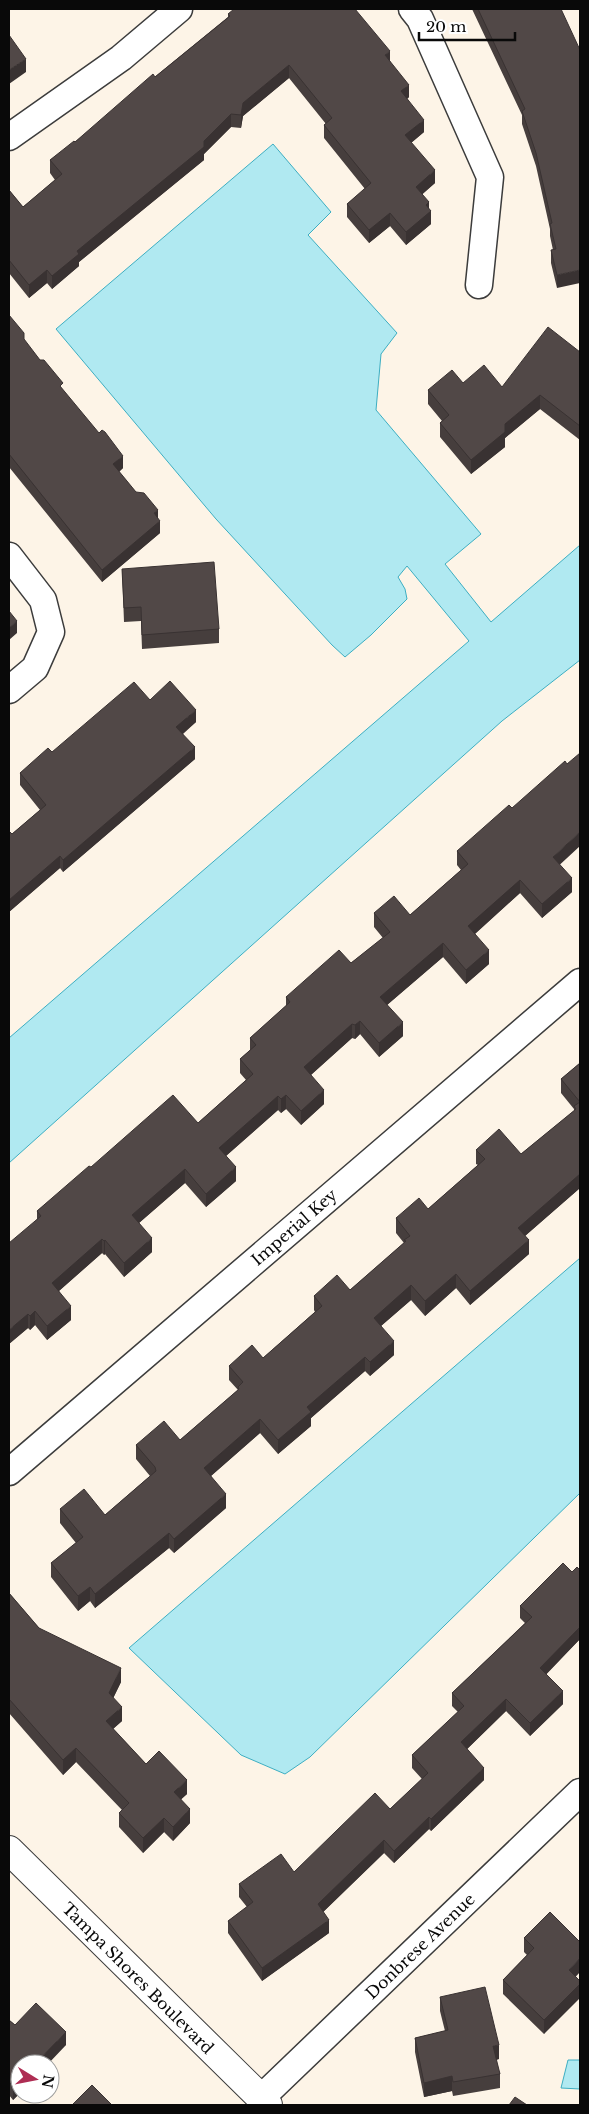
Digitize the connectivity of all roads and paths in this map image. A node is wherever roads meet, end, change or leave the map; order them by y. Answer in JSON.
{"nodes":[{"id":1,"x":179,"y":9,"type":"edge"},
{"id":2,"x":412,"y":9,"type":"edge"},
{"id":3,"x":9,"y":137,"type":"edge"},
{"id":4,"x":478,"y":285,"type":"dead end"},
{"id":5,"x":9,"y":556,"type":"edge"},
{"id":6,"x":9,"y":690,"type":"edge"},
{"id":7,"x":580,"y":982,"type":"edge"},
{"id":8,"x":9,"y":1472,"type":"edge"},
{"id":9,"x":580,"y":1792,"type":"edge"},
{"id":10,"x":9,"y":1850,"type":"edge"},
{"id":11,"x":264,"y":2102,"type":"edge"}],
"edges":[{"from":1,"to":3,"type":"street"},
{"from":2,"to":4,"type":"street"},
{"from":5,"to":6,"type":"street"},
{"from":7,"to":8,"type":"street","name":"Imperial Key"},
{"from":9,"to":11,"type":"street","name":"Donbrese Avenue"},
{"from":10,"to":11,"type":"street","name":"Tampa Shores Boulevard"}]}
